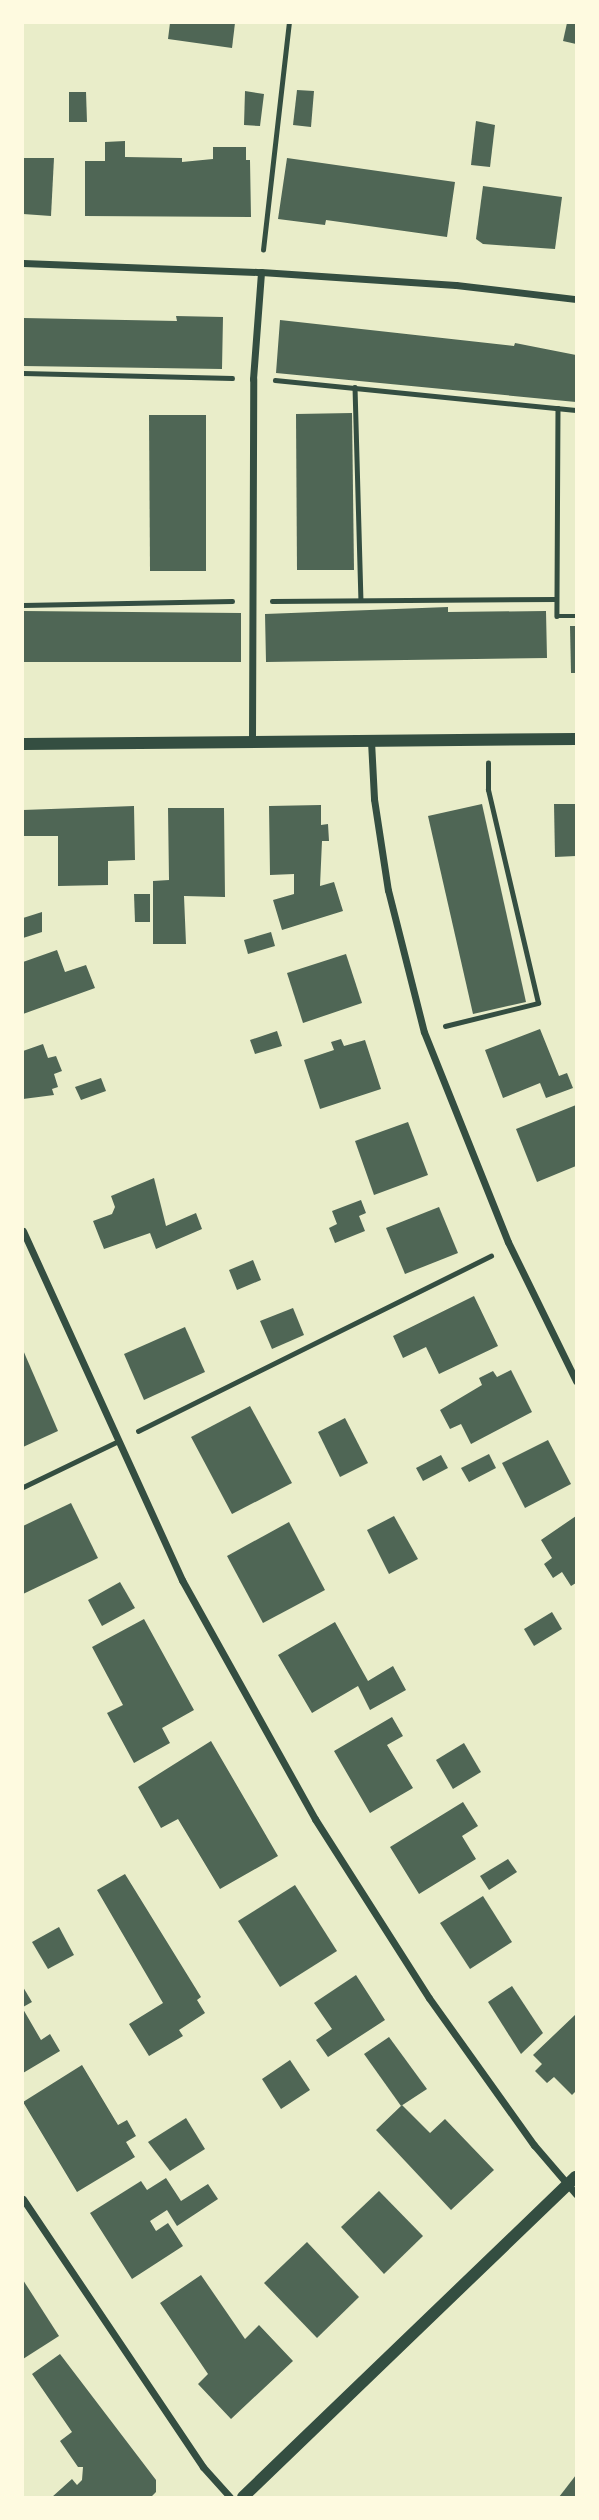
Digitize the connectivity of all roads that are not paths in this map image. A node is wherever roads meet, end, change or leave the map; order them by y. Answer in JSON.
{"nodes":[{"id":1,"x":23,"y":263,"type":"edge"},
{"id":2,"x":261,"y":272,"type":"junction"},
{"id":3,"x":576,"y":299,"type":"edge"},
{"id":4,"x":576,"y":739,"type":"edge"},
{"id":5,"x":252,"y":741,"type":"junction"},
{"id":6,"x":371,"y":741,"type":"junction"},
{"id":7,"x":23,"y":744,"type":"edge"},
{"id":8,"x":23,"y":1231,"type":"edge"},
{"id":9,"x":576,"y":1381,"type":"edge"},
{"id":10,"x":116,"y":1442,"type":"junction"},
{"id":11,"x":23,"y":1487,"type":"edge"},
{"id":12,"x":574,"y":2186,"type":"edge"},
{"id":13,"x":23,"y":2199,"type":"edge"},
{"id":14,"x":230,"y":2497,"type":"edge"},
{"id":15,"x":243,"y":2497,"type":"edge"}],
"edges":[{"from":1,"to":2,"type":"street"},
{"from":2,"to":3,"type":"street"},
{"from":2,"to":5,"type":"street"},
{"from":4,"to":6,"type":"street"},
{"from":5,"to":6,"type":"street"},
{"from":5,"to":7,"type":"street"},
{"from":6,"to":9,"type":"street"},
{"from":8,"to":10,"type":"street"},
{"from":10,"to":11,"type":"lane"},
{"from":10,"to":12,"type":"street"},
{"from":12,"to":15,"type":"street"},
{"from":13,"to":14,"type":"street"}]}
